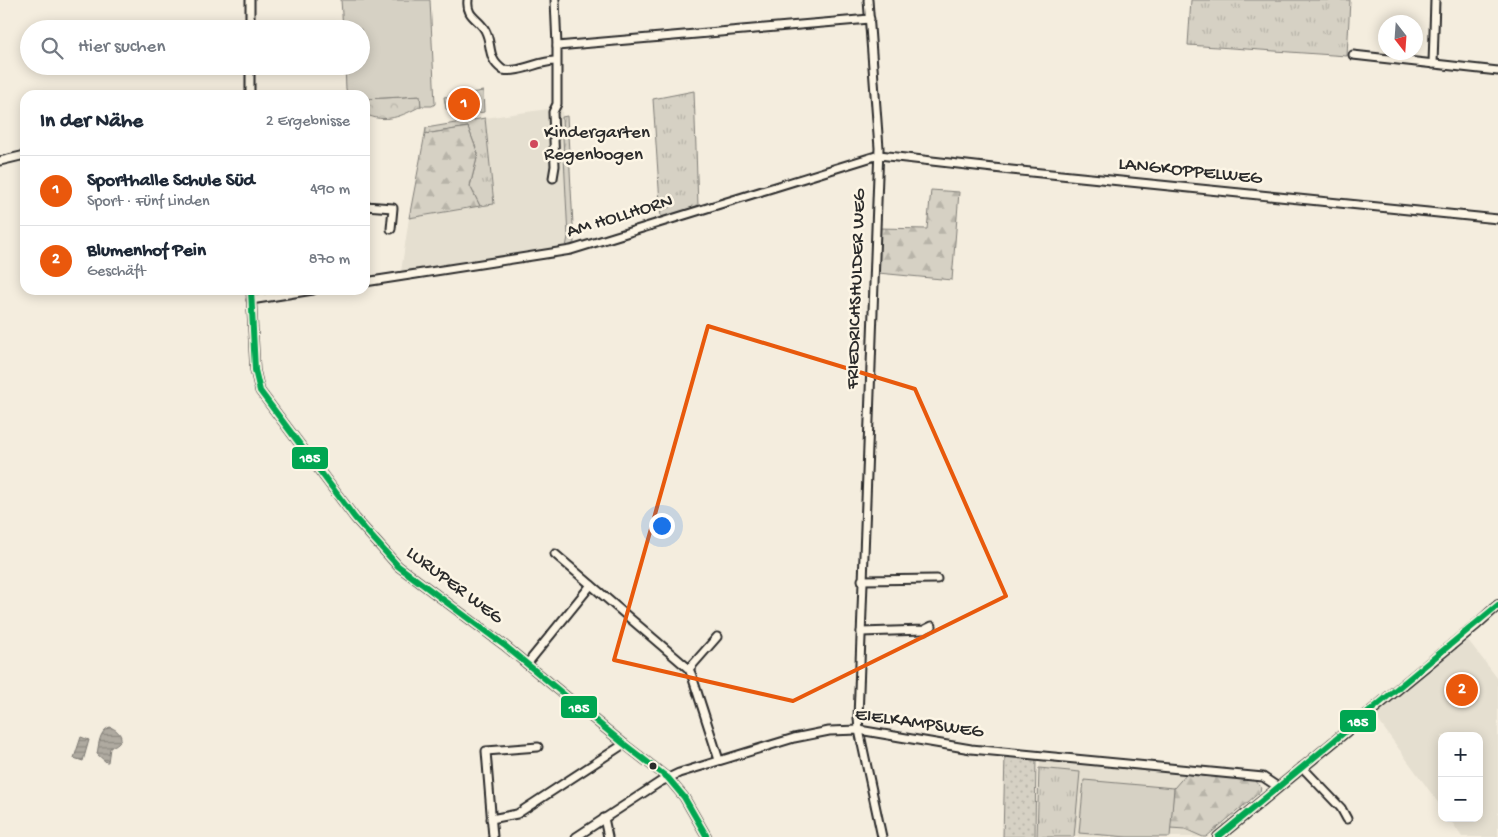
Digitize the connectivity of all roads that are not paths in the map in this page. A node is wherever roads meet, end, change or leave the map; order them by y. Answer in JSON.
{"nodes":[{"id":1,"x":250,"y":0,"type":"edge"},
{"id":2,"x":468,"y":0,"type":"edge"},
{"id":3,"x":555,"y":0,"type":"edge"},
{"id":4,"x":868,"y":0,"type":"edge"},
{"id":5,"x":1435,"y":0,"type":"edge"},
{"id":6,"x":870,"y":19,"type":"junction"},
{"id":7,"x":250,"y":20,"type":"edge"},
{"id":8,"x":557,"y":46,"type":"junction"},
{"id":9,"x":1352,"y":55,"type":"dead end"},
{"id":10,"x":556,"y":61,"type":"junction"},
{"id":11,"x":1433,"y":64,"type":"junction"},
{"id":12,"x":1498,"y":71,"type":"edge"},
{"id":13,"x":250,"y":75,"type":"edge"},
{"id":14,"x":250,"y":90,"type":"edge"},
{"id":15,"x":879,"y":155,"type":"junction"},
{"id":16,"x":20,"y":156,"type":"edge"},
{"id":17,"x":0,"y":161,"type":"edge"},
{"id":18,"x":552,"y":178,"type":"dead end"},
{"id":19,"x":370,"y":206,"type":"edge"},
{"id":20,"x":1498,"y":219,"type":"edge"},
{"id":21,"x":391,"y":229,"type":"dead end"},
{"id":22,"x":370,"y":281,"type":"edge"},
{"id":23,"x":251,"y":295,"type":"edge"},
{"id":24,"x":282,"y":295,"type":"edge"},
{"id":25,"x":251,"y":300,"type":"junction"},
{"id":26,"x":555,"y":554,"type":"dead end"},
{"id":27,"x":937,"y":579,"type":"dead end"},
{"id":28,"x":862,"y":580,"type":"junction"},
{"id":29,"x":591,"y":585,"type":"junction"},
{"id":30,"x":1498,"y":605,"type":"edge"},
{"id":31,"x":932,"y":626,"type":"dead end"},
{"id":32,"x":861,"y":632,"type":"junction"},
{"id":33,"x":717,"y":637,"type":"dead end"},
{"id":34,"x":526,"y":664,"type":"junction"},
{"id":35,"x":689,"y":669,"type":"junction"},
{"id":36,"x":859,"y":730,"type":"junction"},
{"id":37,"x":624,"y":744,"type":"junction"},
{"id":38,"x":538,"y":747,"type":"dead end"},
{"id":39,"x":719,"y":760,"type":"junction"},
{"id":40,"x":1302,"y":767,"type":"junction"},
{"id":41,"x":668,"y":778,"type":"junction"},
{"id":42,"x":1278,"y":787,"type":"junction"},
{"id":43,"x":604,"y":818,"type":"junction"},
{"id":44,"x":491,"y":819,"type":"junction"},
{"id":45,"x":1347,"y":819,"type":"dead end"},
{"id":46,"x":493,"y":837,"type":"edge"},
{"id":47,"x":576,"y":837,"type":"edge"},
{"id":48,"x":608,"y":837,"type":"edge"},
{"id":49,"x":707,"y":837,"type":"edge"},
{"id":50,"x":882,"y":837,"type":"edge"},
{"id":51,"x":1218,"y":837,"type":"edge"}],
"edges":[{"from":1,"to":7,"type":"street"},
{"from":2,"to":10,"type":"street"},
{"from":3,"to":8,"type":"street"},
{"from":4,"to":6,"type":"street","name":"FRIEDRICHSHULDER WEG"},
{"from":5,"to":11,"type":"street"},
{"from":6,"to":8,"type":"street"},
{"from":6,"to":15,"type":"street","name":"FRIEDRICHSHULDER WEG"},
{"from":8,"to":10,"type":"street"},
{"from":9,"to":11,"type":"street"},
{"from":10,"to":18,"type":"street"},
{"from":11,"to":12,"type":"street"},
{"from":13,"to":14,"type":"street"},
{"from":15,"to":20,"type":"street","name":"LANGKOPPELWEG"},
{"from":15,"to":22,"type":"street","name":"AM HOLLHORN"},
{"from":15,"to":28,"type":"street","name":"FRIEDRICHSHULDER WEG"},
{"from":16,"to":17,"type":"street"},
{"from":19,"to":21,"type":"street"},
{"from":23,"to":25,"type":"street","name":"LURUPER WEG"},
{"from":24,"to":25,"type":"street"},
{"from":25,"to":34,"type":"street","name":"LURUPER WEG"},
{"from":26,"to":29,"type":"street"},
{"from":27,"to":28,"type":"street"},
{"from":28,"to":32,"type":"street","name":"FRIEDRICHSHULDER WEG"},
{"from":29,"to":34,"type":"street"},
{"from":29,"to":35,"type":"street"},
{"from":30,"to":40,"type":"main road"},
{"from":31,"to":32,"type":"street"},
{"from":32,"to":36,"type":"street","name":"FRIEDRICHSHULDER WEG"},
{"from":33,"to":35,"type":"street"},
{"from":34,"to":37,"type":"street","name":"LURUPER WEG"},
{"from":35,"to":39,"type":"street"},
{"from":36,"to":39,"type":"street","name":"EIELKAMPSWEG"},
{"from":36,"to":42,"type":"street","name":"EIELKAMPSWEG"},
{"from":36,"to":50,"type":"street","name":"FRIEDRICHSHULDER WEG"},
{"from":37,"to":41,"type":"street","name":"LURUPER WEG"},
{"from":37,"to":44,"type":"street"},
{"from":38,"to":44,"type":"street"},
{"from":39,"to":41,"type":"street","name":"EIELKAMPSWEG"},
{"from":40,"to":42,"type":"main road"},
{"from":40,"to":45,"type":"street"},
{"from":41,"to":43,"type":"street","name":"EIELKAMPSWEG"},
{"from":41,"to":49,"type":"street","name":"LURUPER WEG"},
{"from":42,"to":51,"type":"main road"},
{"from":43,"to":47,"type":"street","name":"EIELKAMPSWEG"},
{"from":43,"to":48,"type":"street"},
{"from":44,"to":46,"type":"street"}]}
